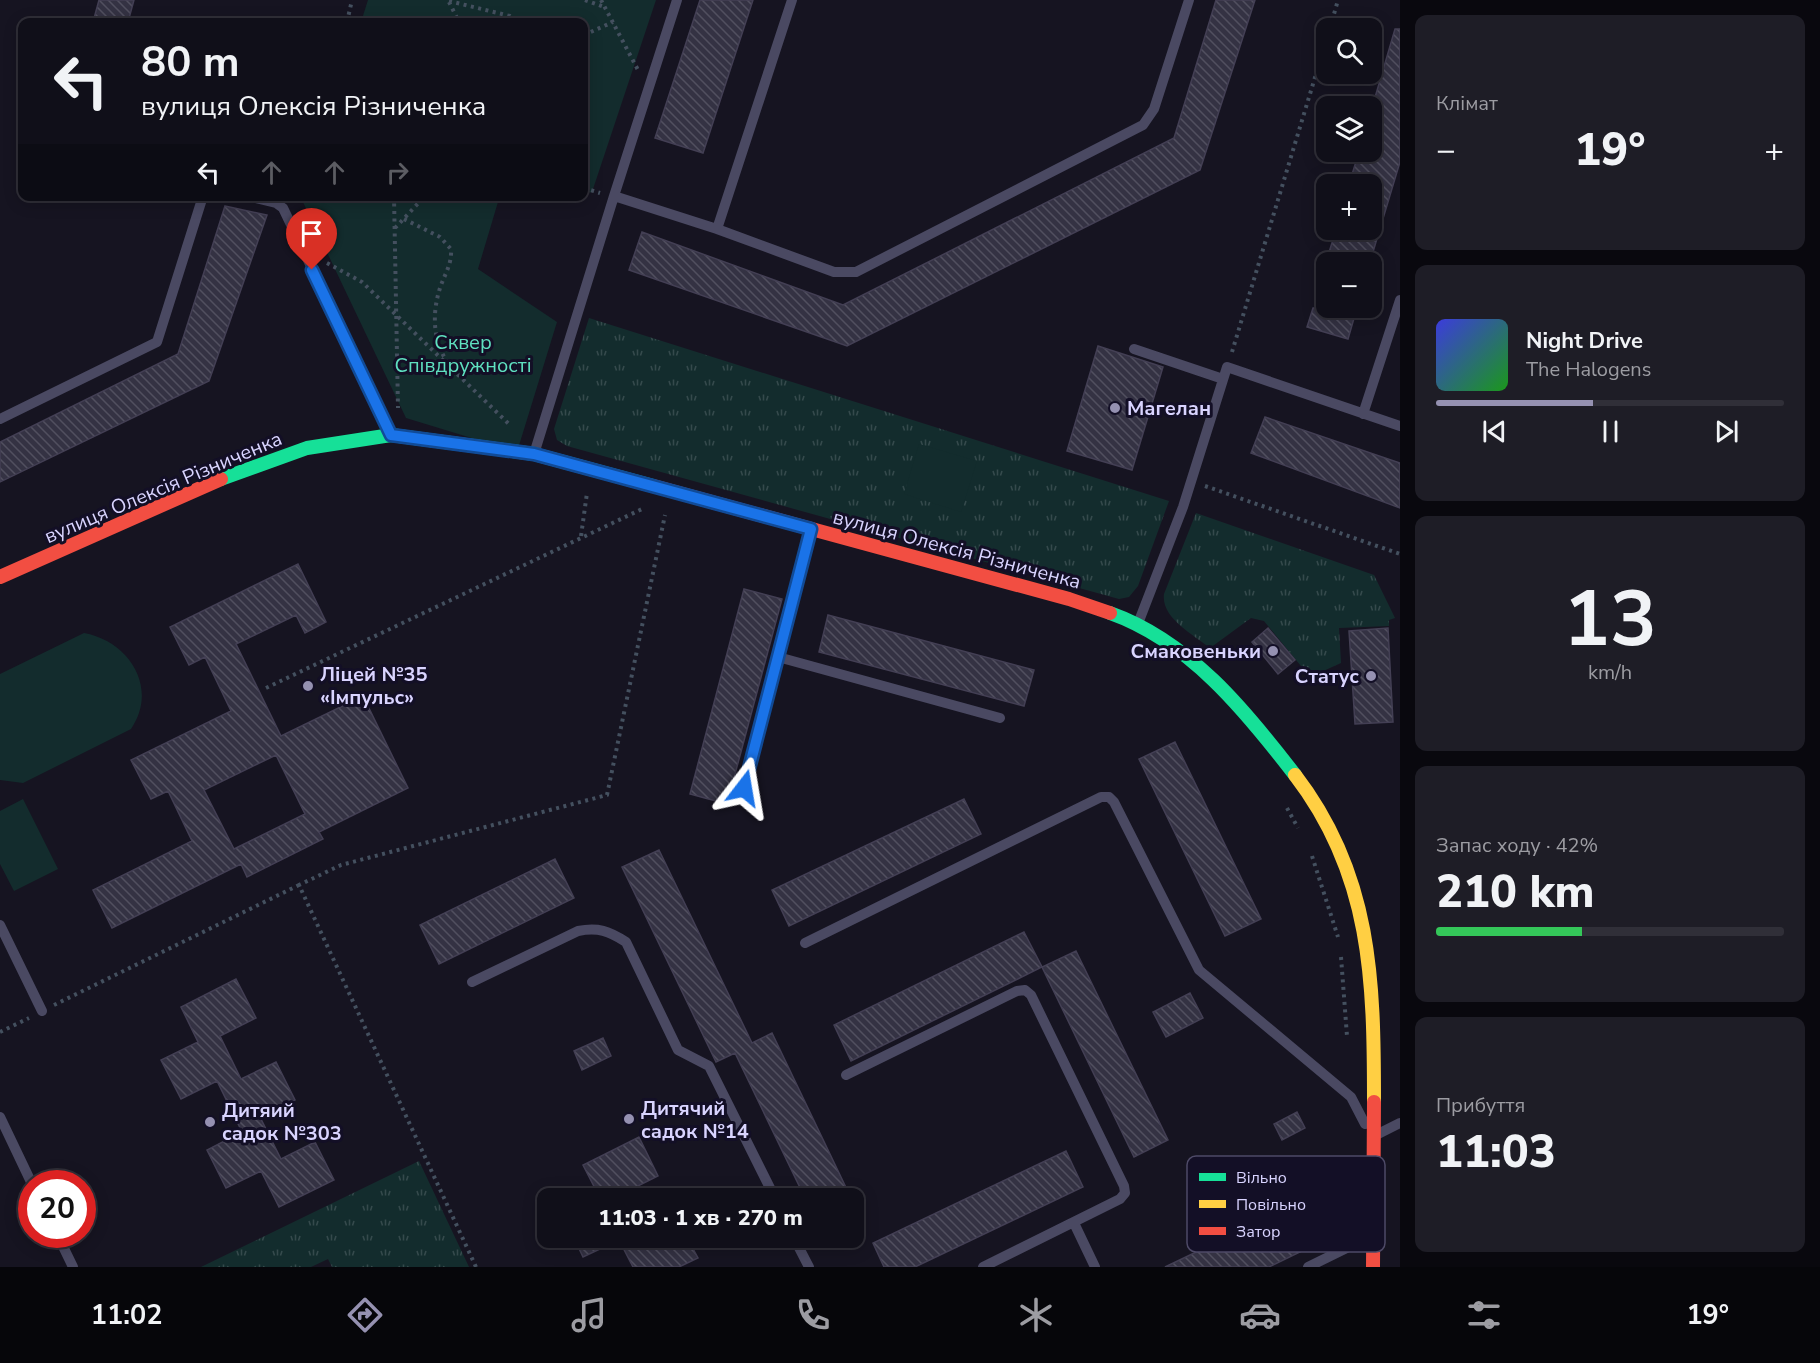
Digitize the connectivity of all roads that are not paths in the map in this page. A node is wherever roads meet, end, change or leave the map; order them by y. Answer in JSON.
{"nodes":[{"id":1,"x":677,"y":0,"type":"edge"},
{"id":2,"x":792,"y":0,"type":"edge"},
{"id":3,"x":1189,"y":0,"type":"edge"},
{"id":4,"x":614,"y":196,"type":"junction"},
{"id":5,"x":201,"y":201,"type":"edge"},
{"id":6,"x":265,"y":201,"type":"edge"},
{"id":7,"x":717,"y":229,"type":"junction"},
{"id":8,"x":1400,"y":300,"type":"edge"},
{"id":9,"x":1134,"y":349,"type":"dead end"},
{"id":10,"x":1223,"y":380,"type":"junction"},
{"id":11,"x":1363,"y":414,"type":"junction"},
{"id":12,"x":0,"y":419,"type":"edge"},
{"id":13,"x":1400,"y":426,"type":"edge"},
{"id":14,"x":391,"y":435,"type":"junction"},
{"id":15,"x":536,"y":449,"type":"junction"},
{"id":16,"x":811,"y":529,"type":"junction"},
{"id":17,"x":0,"y":577,"type":"edge"},
{"id":18,"x":1138,"y":623,"type":"junction"},
{"id":19,"x":778,"y":657,"type":"junction"},
{"id":20,"x":1000,"y":718,"type":"dead end"},
{"id":21,"x":744,"y":788,"type":"dead end"},
{"id":22,"x":0,"y":925,"type":"edge"},
{"id":23,"x":805,"y":943,"type":"dead end"},
{"id":24,"x":472,"y":982,"type":"dead end"},
{"id":25,"x":42,"y":1011,"type":"road end"},
{"id":26,"x":846,"y":1075,"type":"dead end"},
{"id":27,"x":0,"y":1117,"type":"edge"},
{"id":28,"x":1400,"y":1123,"type":"edge"},
{"id":29,"x":1372,"y":1137,"type":"junction"},
{"id":30,"x":1372,"y":1156,"type":"edge"},
{"id":31,"x":25,"y":1170,"type":"edge"},
{"id":32,"x":770,"y":1188,"type":"edge"},
{"id":33,"x":1074,"y":1223,"type":"junction"},
{"id":34,"x":64,"y":1248,"type":"edge"},
{"id":35,"x":799,"y":1248,"type":"edge"},
{"id":36,"x":1338,"y":1252,"type":"edge"},
{"id":37,"x":73,"y":1267,"type":"edge"},
{"id":38,"x":809,"y":1267,"type":"edge"},
{"id":39,"x":983,"y":1267,"type":"edge"},
{"id":40,"x":1095,"y":1267,"type":"edge"},
{"id":41,"x":1308,"y":1267,"type":"edge"}],
"edges":[{"from":1,"to":4,"type":"lane"},
{"from":2,"to":7,"type":"lane"},
{"from":3,"to":7,"type":"lane"},
{"from":4,"to":7,"type":"lane"},
{"from":4,"to":15,"type":"lane"},
{"from":5,"to":12,"type":"lane"},
{"from":6,"to":14,"type":"lane"},
{"from":8,"to":11,"type":"lane"},
{"from":9,"to":10,"type":"lane"},
{"from":10,"to":11,"type":"lane"},
{"from":10,"to":18,"type":"lane"},
{"from":11,"to":13,"type":"lane"},
{"from":14,"to":15,"type":"street","name":"вулиця Олексія Різниченка"},
{"from":14,"to":17,"type":"street","name":"вулиця Олексія Різниченка"},
{"from":15,"to":16,"type":"street","name":"вулиця Олексія Різниченка"},
{"from":16,"to":18,"type":"street","name":"вулиця Олексія Різниченка"},
{"from":16,"to":19,"type":"lane"},
{"from":18,"to":29,"type":"street","name":"вулиця Олексія Різниченка"},
{"from":19,"to":20,"type":"lane"},
{"from":19,"to":21,"type":"lane"},
{"from":22,"to":25,"type":"lane"},
{"from":23,"to":29,"type":"lane"},
{"from":24,"to":32,"type":"lane"},
{"from":26,"to":33,"type":"lane"},
{"from":27,"to":31,"type":"lane"},
{"from":28,"to":29,"type":"lane"},
{"from":29,"to":30,"type":"street","name":"вулиця Олексія Різниченка"},
{"from":33,"to":39,"type":"lane"},
{"from":33,"to":40,"type":"lane"},
{"from":34,"to":37,"type":"lane"},
{"from":35,"to":38,"type":"lane"},
{"from":36,"to":41,"type":"lane"}]}
